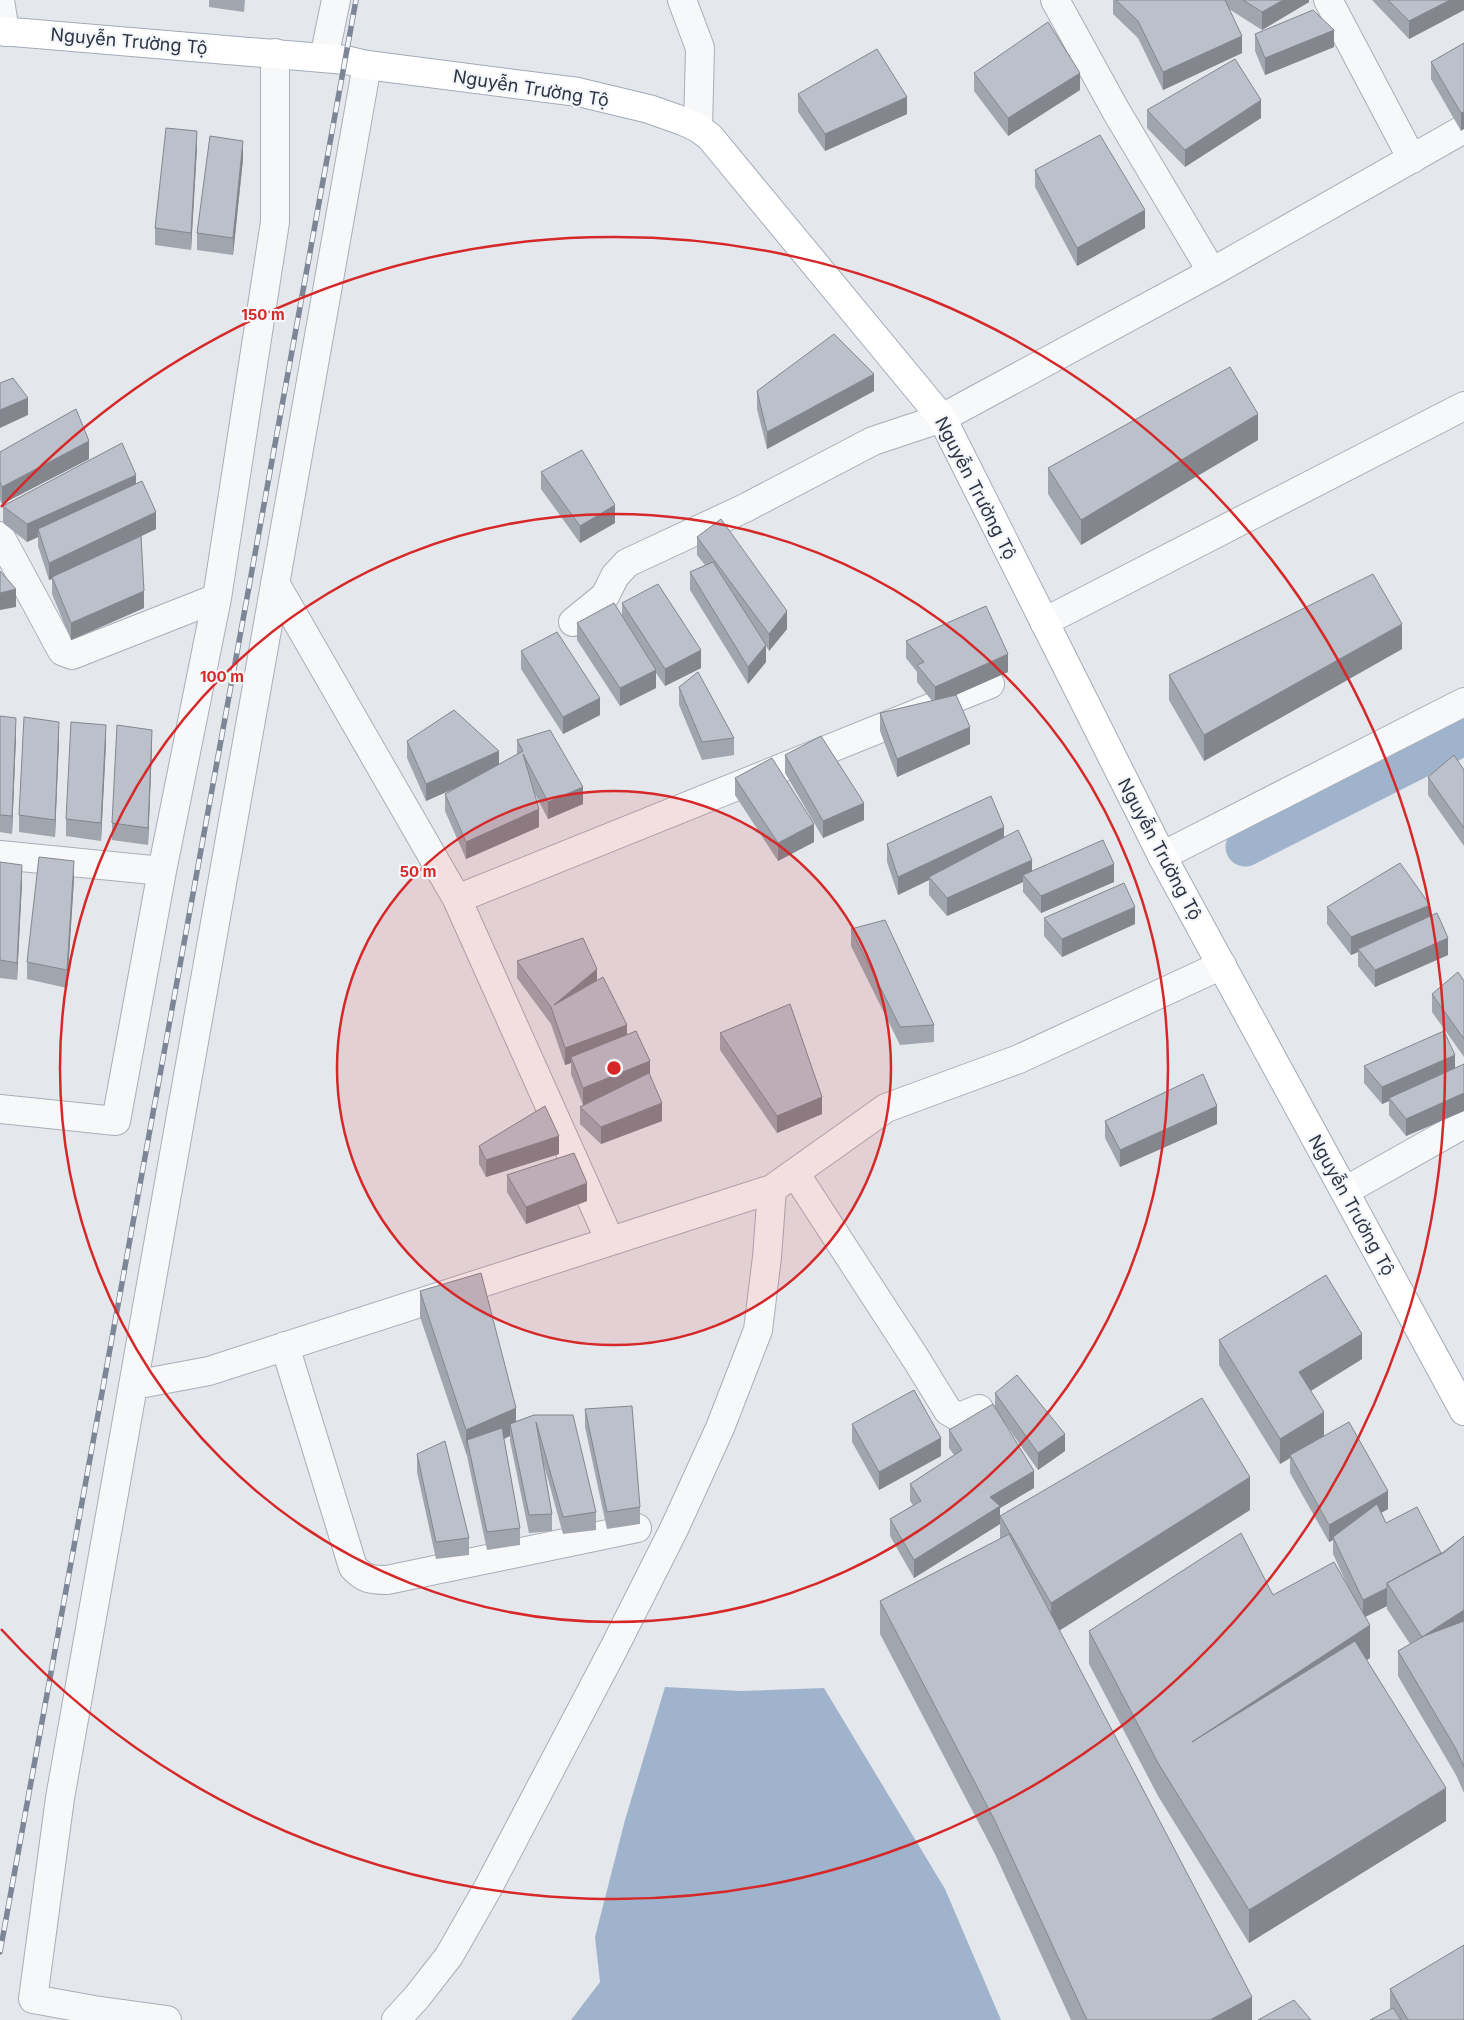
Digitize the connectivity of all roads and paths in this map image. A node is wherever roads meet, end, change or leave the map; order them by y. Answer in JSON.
{"nodes":[{"id":1,"x":0,"y":0,"type":"edge"},
{"id":2,"x":336,"y":0,"type":"edge"},
{"id":3,"x":682,"y":0,"type":"edge"},
{"id":4,"x":1055,"y":0,"type":"edge"},
{"id":5,"x":1328,"y":0,"type":"edge"},
{"id":6,"x":2,"y":31,"type":"edge"},
{"id":7,"x":275,"y":53,"type":"junction"},
{"id":8,"x":324,"y":58,"type":"junction"},
{"id":9,"x":366,"y":65,"type":"junction"},
{"id":10,"x":698,"y":128,"type":"junction"},
{"id":11,"x":1464,"y":129,"type":"edge"},
{"id":12,"x":1412,"y":159,"type":"junction"},
{"id":13,"x":1212,"y":272,"type":"junction"},
{"id":14,"x":1464,"y":406,"type":"edge"},
{"id":15,"x":942,"y":418,"type":"junction"},
{"id":16,"x":0,"y":536,"type":"edge"},
{"id":17,"x":275,"y":583,"type":"junction"},
{"id":18,"x":217,"y":598,"type":"junction"},
{"id":19,"x":572,"y":622,"type":"dead end"},
{"id":20,"x":1044,"y":622,"type":"junction"},
{"id":21,"x":990,"y":684,"type":"dead end"},
{"id":22,"x":1464,"y":702,"type":"edge"},
{"id":23,"x":0,"y":855,"type":"edge"},
{"id":24,"x":1162,"y":856,"type":"junction"},
{"id":25,"x":162,"y":871,"type":"junction"},
{"id":26,"x":457,"y":899,"type":"junction"},
{"id":27,"x":1222,"y":964,"type":"junction"},
{"id":28,"x":0,"y":1109,"type":"edge"},
{"id":29,"x":1464,"y":1124,"type":"edge"},
{"id":30,"x":795,"y":1173,"type":"junction"},
{"id":31,"x":772,"y":1189,"type":"junction"},
{"id":32,"x":1345,"y":1191,"type":"junction"},
{"id":33,"x":610,"y":1241,"type":"junction"},
{"id":34,"x":285,"y":1346,"type":"junction"},
{"id":35,"x":134,"y":1385,"type":"junction"},
{"id":36,"x":979,"y":1408,"type":"dead end"},
{"id":37,"x":1464,"y":1411,"type":"edge"},
{"id":38,"x":637,"y":1528,"type":"dead end"},
{"id":39,"x":32,"y":2010,"type":"edge"},
{"id":40,"x":167,"y":2020,"type":"edge"},
{"id":41,"x":396,"y":2020,"type":"edge"}],
"edges":[{"from":1,"to":6,"type":"street"},
{"from":2,"to":8,"type":"street"},
{"from":3,"to":10,"type":"street"},
{"from":4,"to":13,"type":"street"},
{"from":5,"to":12,"type":"street"},
{"from":6,"to":7,"type":"main road","name":"Nguyễn Trường Tộ"},
{"from":7,"to":8,"type":"main road","name":"Nguyễn Trường Tộ"},
{"from":7,"to":18,"type":"street"},
{"from":8,"to":9,"type":"main road","name":"Nguyễn Trường Tộ"},
{"from":9,"to":10,"type":"main road","name":"Nguyễn Trường Tộ"},
{"from":9,"to":17,"type":"street"},
{"from":10,"to":15,"type":"main road","name":"Nguyễn Trường Tộ"},
{"from":11,"to":12,"type":"street"},
{"from":12,"to":13,"type":"street"},
{"from":13,"to":15,"type":"street"},
{"from":14,"to":20,"type":"street"},
{"from":15,"to":19,"type":"street"},
{"from":15,"to":20,"type":"main road","name":"Nguyễn Trường Tộ"},
{"from":16,"to":18,"type":"street"},
{"from":17,"to":26,"type":"street"},
{"from":17,"to":35,"type":"street"},
{"from":18,"to":25,"type":"street"},
{"from":20,"to":24,"type":"main road","name":"Nguyễn Trường Tộ"},
{"from":21,"to":26,"type":"street"},
{"from":22,"to":24,"type":"street"},
{"from":23,"to":25,"type":"street"},
{"from":24,"to":27,"type":"main road","name":"Nguyễn Trường Tộ"},
{"from":25,"to":28,"type":"street"},
{"from":26,"to":33,"type":"street"},
{"from":27,"to":30,"type":"street"},
{"from":27,"to":32,"type":"main road","name":"Nguyễn Trường Tộ"},
{"from":29,"to":32,"type":"street"},
{"from":30,"to":31,"type":"street"},
{"from":30,"to":36,"type":"street"},
{"from":31,"to":33,"type":"street"},
{"from":31,"to":41,"type":"street"},
{"from":32,"to":37,"type":"main road","name":"Nguyễn Trường Tộ"},
{"from":33,"to":34,"type":"street"},
{"from":34,"to":35,"type":"street"},
{"from":34,"to":38,"type":"street"},
{"from":35,"to":39,"type":"street"},
{"from":39,"to":40,"type":"street"}]}
